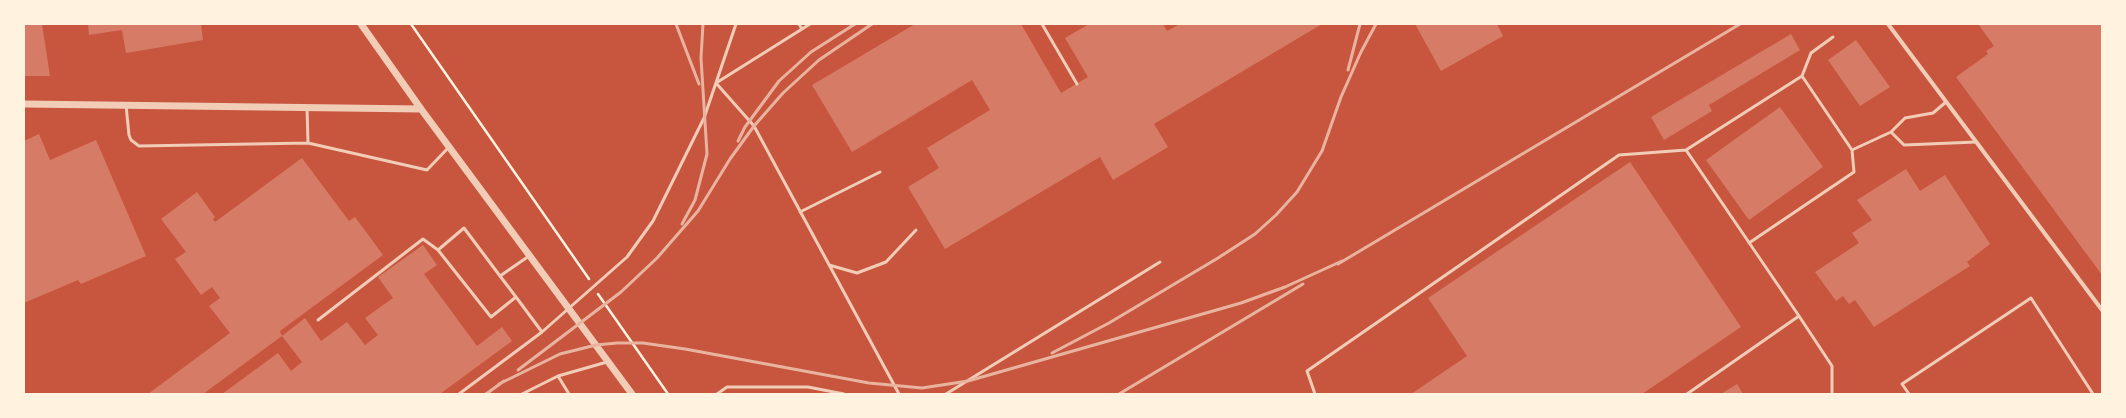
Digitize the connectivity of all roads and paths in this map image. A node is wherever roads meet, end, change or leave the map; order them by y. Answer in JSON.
{"nodes":[{"id":1,"x":361,"y":24,"type":"edge"},
{"id":2,"x":411,"y":24,"type":"edge"},
{"id":3,"x":736,"y":24,"type":"edge"},
{"id":4,"x":799,"y":24,"type":"edge"},
{"id":5,"x":810,"y":24,"type":"edge"},
{"id":6,"x":1042,"y":24,"type":"edge"},
{"id":7,"x":1888,"y":24,"type":"edge"},
{"id":8,"x":802,"y":29,"type":"junction"},
{"id":9,"x":1832,"y":36,"type":"dead end"},
{"id":10,"x":1802,"y":76,"type":"junction"},
{"id":11,"x":716,"y":83,"type":"junction"},
{"id":12,"x":1077,"y":84,"type":"dead end"},
{"id":13,"x":1946,"y":102,"type":"junction"},
{"id":14,"x":24,"y":104,"type":"edge"},
{"id":15,"x":126,"y":105,"type":"junction"},
{"id":16,"x":307,"y":107,"type":"junction"},
{"id":17,"x":421,"y":109,"type":"junction"},
{"id":18,"x":1891,"y":132,"type":"junction"},
{"id":19,"x":1976,"y":142,"type":"junction"},
{"id":20,"x":308,"y":143,"type":"junction"},
{"id":21,"x":449,"y":147,"type":"junction"},
{"id":22,"x":1686,"y":150,"type":"junction"},
{"id":23,"x":1852,"y":150,"type":"junction"},
{"id":24,"x":880,"y":172,"type":"dead end"},
{"id":25,"x":800,"y":212,"type":"junction"},
{"id":26,"x":916,"y":230,"type":"dead end"},
{"id":27,"x":1749,"y":243,"type":"junction"},
{"id":28,"x":438,"y":250,"type":"junction"},
{"id":29,"x":530,"y":255,"type":"junction"},
{"id":30,"x":1160,"y":262,"type":"dead end"},
{"id":31,"x":829,"y":265,"type":"junction"},
{"id":32,"x":500,"y":276,"type":"junction"},
{"id":33,"x":594,"y":288,"type":"junction"},
{"id":34,"x":516,"y":298,"type":"junction"},
{"id":35,"x":570,"y":308,"type":"junction"},
{"id":36,"x":2102,"y":310,"type":"edge"},
{"id":37,"x":1799,"y":316,"type":"junction"},
{"id":38,"x":318,"y":320,"type":"dead end"},
{"id":39,"x":542,"y":332,"type":"junction"},
{"id":40,"x":609,"y":361,"type":"junction"},
{"id":41,"x":558,"y":376,"type":"junction"},
{"id":42,"x":459,"y":394,"type":"edge"},
{"id":43,"x":522,"y":394,"type":"edge"},
{"id":44,"x":569,"y":394,"type":"edge"},
{"id":45,"x":632,"y":394,"type":"edge"},
{"id":46,"x":668,"y":394,"type":"edge"},
{"id":47,"x":717,"y":394,"type":"edge"},
{"id":48,"x":844,"y":394,"type":"edge"},
{"id":49,"x":899,"y":394,"type":"edge"},
{"id":50,"x":946,"y":394,"type":"edge"},
{"id":51,"x":1315,"y":394,"type":"edge"},
{"id":52,"x":1687,"y":394,"type":"edge"},
{"id":53,"x":1832,"y":394,"type":"edge"},
{"id":54,"x":1909,"y":394,"type":"edge"},
{"id":55,"x":2093,"y":394,"type":"edge"}],
"edges":[{"from":1,"to":17,"type":"street"},
{"from":2,"to":33,"type":"path"},
{"from":3,"to":11,"type":"lane"},
{"from":4,"to":8,"type":"lane"},
{"from":5,"to":8,"type":"lane"},
{"from":6,"to":12,"type":"lane"},
{"from":7,"to":13,"type":"street"},
{"from":8,"to":11,"type":"lane"},
{"from":9,"to":10,"type":"lane"},
{"from":10,"to":22,"type":"lane"},
{"from":10,"to":23,"type":"lane"},
{"from":11,"to":25,"type":"lane"},
{"from":11,"to":33,"type":"lane"},
{"from":13,"to":18,"type":"lane"},
{"from":13,"to":19,"type":"street"},
{"from":14,"to":15,"type":"street"},
{"from":15,"to":16,"type":"street"},
{"from":15,"to":20,"type":"lane"},
{"from":16,"to":17,"type":"street"},
{"from":16,"to":20,"type":"lane"},
{"from":17,"to":21,"type":"street"},
{"from":18,"to":19,"type":"lane"},
{"from":18,"to":23,"type":"lane"},
{"from":19,"to":36,"type":"street"},
{"from":20,"to":21,"type":"lane"},
{"from":21,"to":29,"type":"street"},
{"from":22,"to":27,"type":"lane"},
{"from":22,"to":51,"type":"lane"},
{"from":23,"to":27,"type":"lane"},
{"from":24,"to":25,"type":"lane"},
{"from":25,"to":31,"type":"lane"},
{"from":26,"to":31,"type":"lane"},
{"from":27,"to":37,"type":"lane"},
{"from":28,"to":32,"type":"lane"},
{"from":28,"to":34,"type":"lane"},
{"from":28,"to":38,"type":"lane"},
{"from":29,"to":32,"type":"lane"},
{"from":29,"to":35,"type":"street"},
{"from":30,"to":50,"type":"lane"},
{"from":31,"to":49,"type":"lane"},
{"from":32,"to":34,"type":"lane"},
{"from":33,"to":35,"type":"lane"},
{"from":33,"to":46,"type":"path"},
{"from":34,"to":39,"type":"lane"},
{"from":35,"to":39,"type":"lane"},
{"from":35,"to":40,"type":"street"},
{"from":37,"to":52,"type":"lane"},
{"from":37,"to":53,"type":"lane"},
{"from":39,"to":42,"type":"lane"},
{"from":40,"to":41,"type":"lane"},
{"from":40,"to":45,"type":"street"},
{"from":41,"to":43,"type":"lane"},
{"from":41,"to":44,"type":"lane"},
{"from":47,"to":48,"type":"lane"},
{"from":54,"to":55,"type":"lane"}]}
